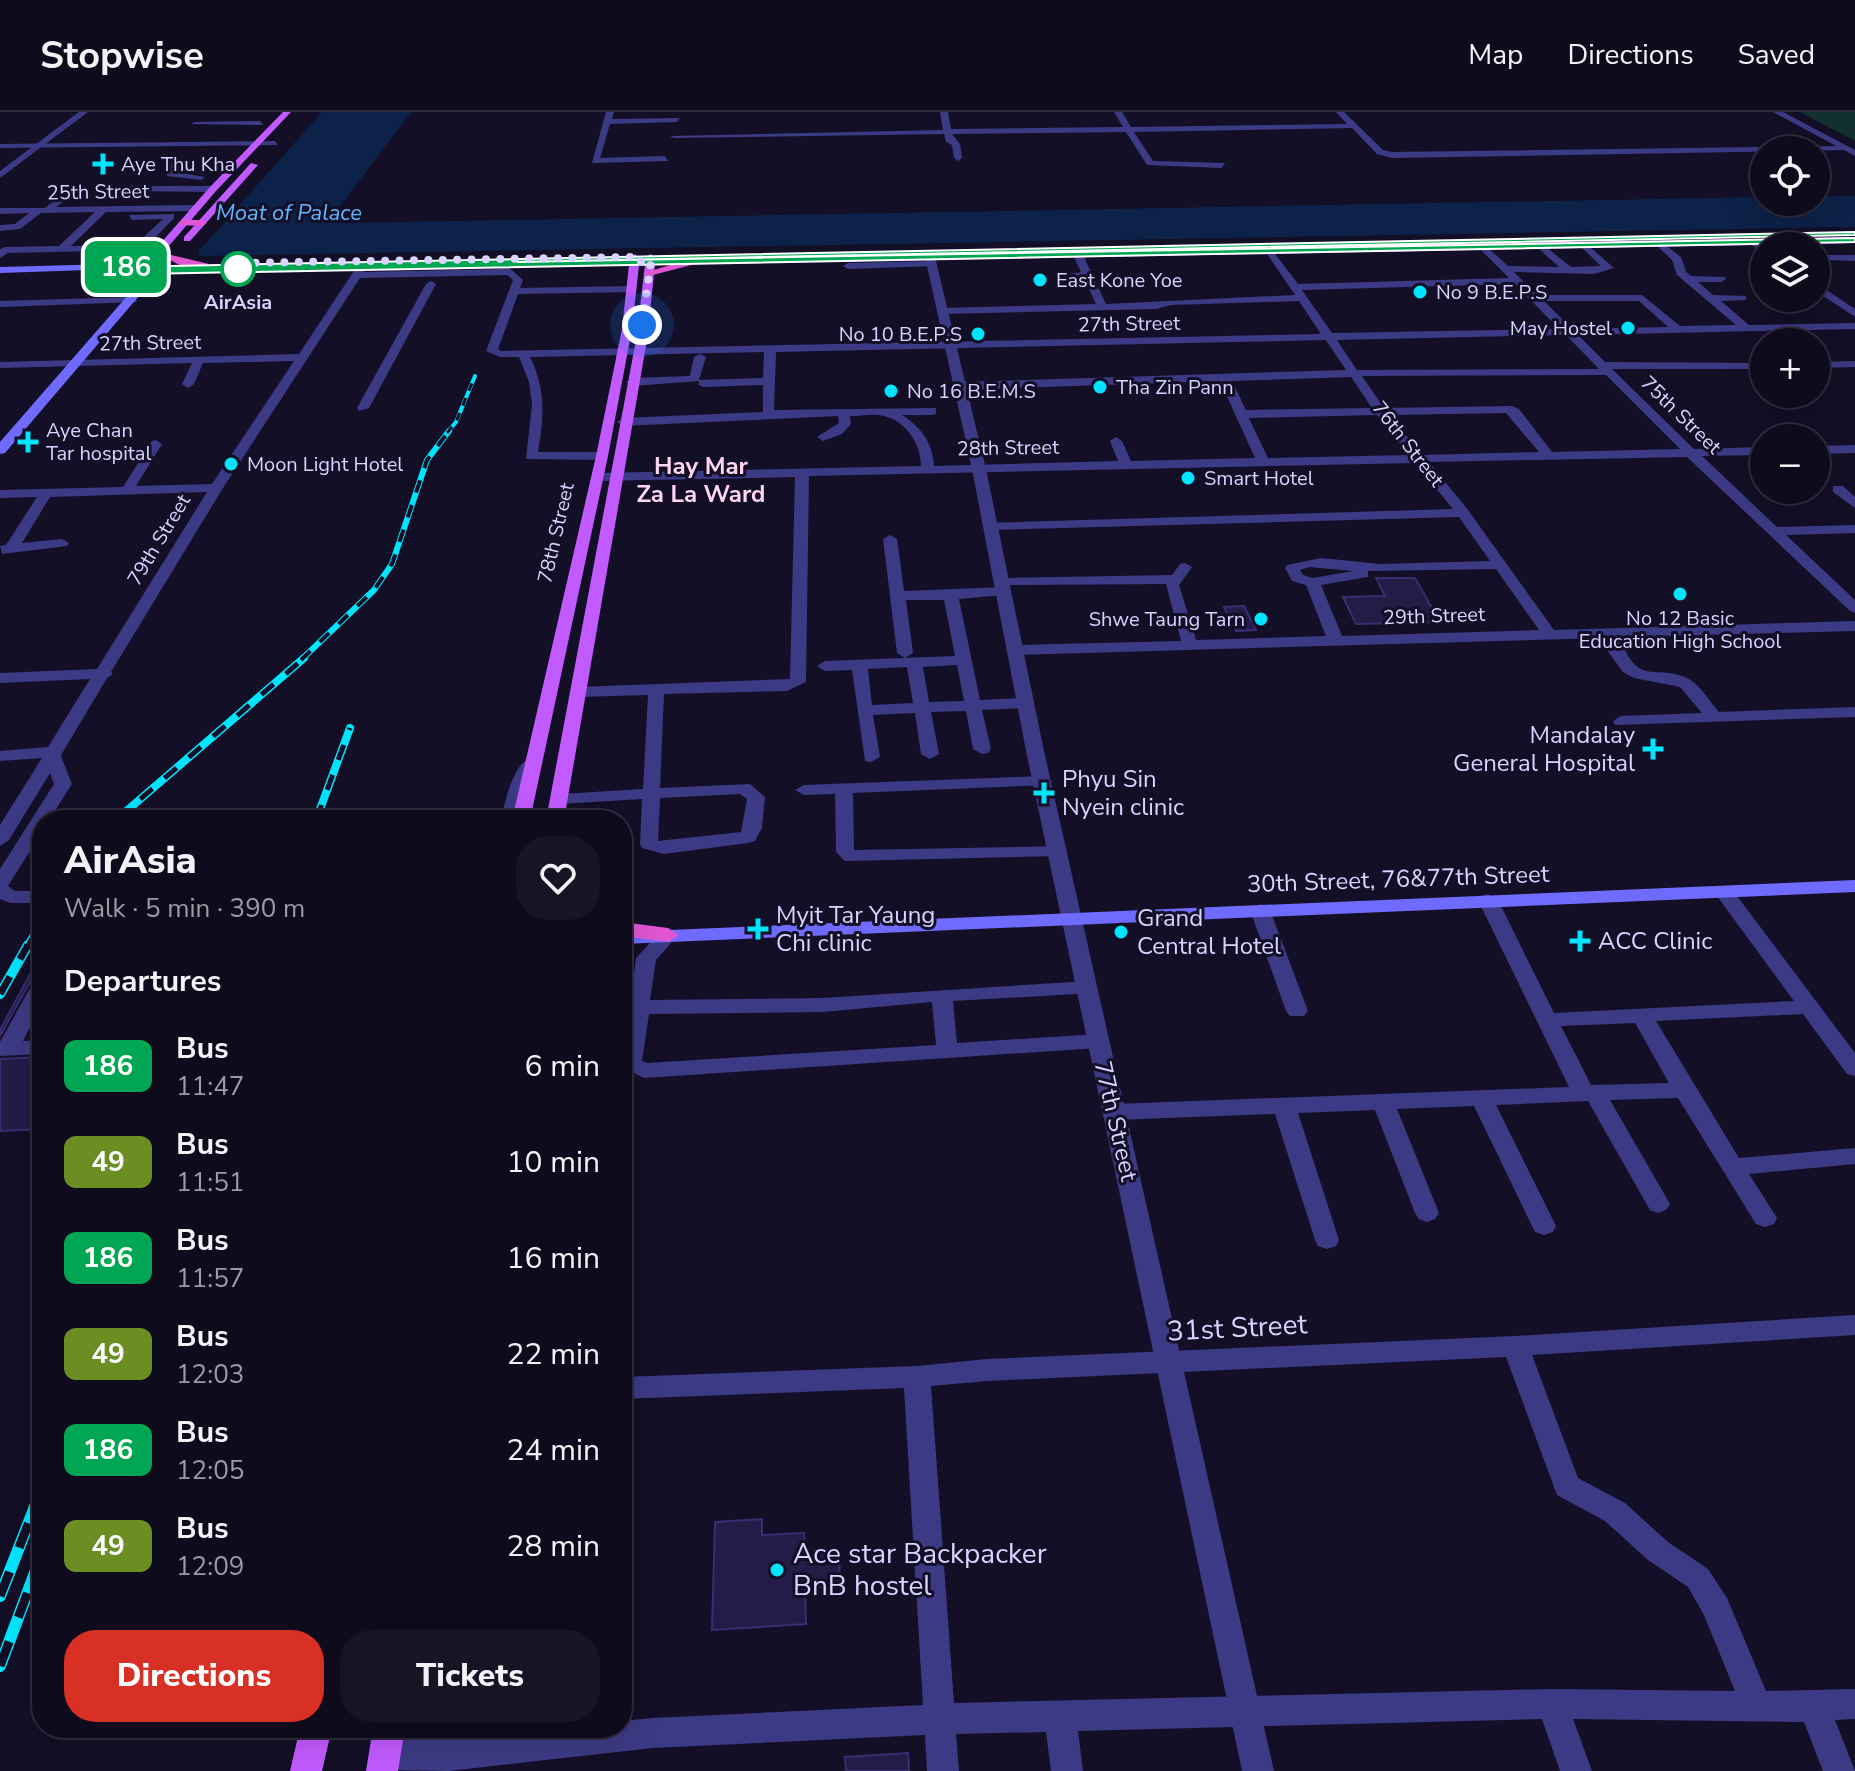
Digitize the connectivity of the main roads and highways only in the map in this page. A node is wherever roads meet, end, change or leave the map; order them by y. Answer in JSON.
{"nodes":[{"id":1,"x":287,"y":112,"type":"edge"},
{"id":2,"x":285,"y":132,"type":"dead end"},
{"id":3,"x":183,"y":223,"type":"junction"},
{"id":4,"x":202,"y":223,"type":"junction"},
{"id":5,"x":1855,"y":237,"type":"edge"},
{"id":6,"x":1480,"y":244,"type":"junction"},
{"id":7,"x":1268,"y":248,"type":"junction"},
{"id":8,"x":636,"y":260,"type":"junction"},
{"id":9,"x":695,"y":261,"type":"joint"},
{"id":10,"x":203,"y":264,"type":"joint"},
{"id":11,"x":650,"y":264,"type":"junction"},
{"id":12,"x":157,"y":267,"type":"junction"},
{"id":13,"x":505,"y":268,"type":"road end"},
{"id":14,"x":0,"y":270,"type":"edge"},
{"id":15,"x":356,"y":275,"type":"road end"},
{"id":16,"x":0,"y":450,"type":"edge"},
{"id":17,"x":523,"y":810,"type":"edge"},
{"id":18,"x":557,"y":810,"type":"edge"},
{"id":19,"x":1855,"y":886,"type":"edge"},
{"id":20,"x":632,"y":930,"type":"edge"},
{"id":21,"x":668,"y":935,"type":"junction"},
{"id":22,"x":632,"y":937,"type":"edge"},
{"id":23,"x":314,"y":1738,"type":"edge"},
{"id":24,"x":306,"y":1771,"type":"edge"}],
"edges":[{"from":1,"to":3,"type":"main road"},
{"from":2,"to":4,"type":"main road"},
{"from":3,"to":4,"type":"highway"},
{"from":3,"to":12,"type":"main road"},
{"from":4,"to":12,"type":"main road"},
{"from":5,"to":6,"type":"main road"},
{"from":5,"to":6,"type":"main road"},
{"from":6,"to":7,"type":"main road"},
{"from":7,"to":9,"type":"main road"},
{"from":7,"to":11,"type":"main road"},
{"from":8,"to":10,"type":"main road"},
{"from":8,"to":11,"type":"main road"},
{"from":8,"to":13,"type":"main road"},
{"from":8,"to":17,"type":"main road","name":"78th Street"},
{"from":9,"to":11,"type":"highway"},
{"from":10,"to":12,"type":"highway"},
{"from":11,"to":18,"type":"main road","name":"78th Street"},
{"from":12,"to":14,"type":"main road"},
{"from":12,"to":15,"type":"main road"},
{"from":12,"to":16,"type":"main road"},
{"from":19,"to":21,"type":"main road","name":"30th Street, 76&77th Street"},
{"from":20,"to":21,"type":"highway"},
{"from":21,"to":22,"type":"main road","name":"30th Street, 76&77th Street"},
{"from":23,"to":24,"type":"main road"}]}
